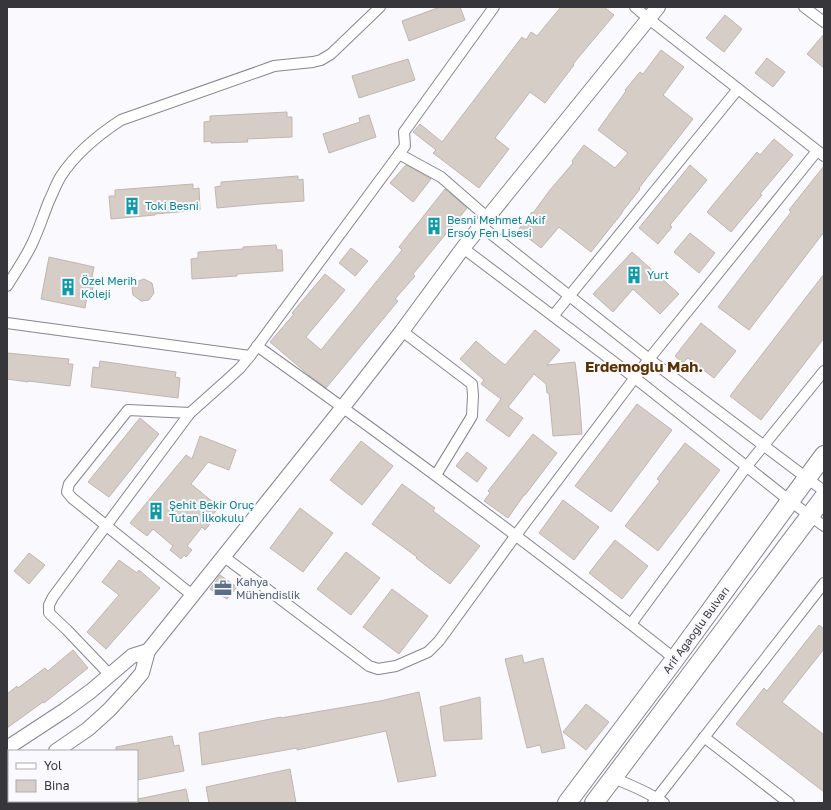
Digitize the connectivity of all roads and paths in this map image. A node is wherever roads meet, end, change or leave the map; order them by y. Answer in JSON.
{"nodes":[{"id":1,"x":380,"y":7,"type":"edge"},
{"id":2,"x":494,"y":7,"type":"edge"},
{"id":3,"x":635,"y":7,"type":"edge"},
{"id":4,"x":658,"y":7,"type":"edge"},
{"id":5,"x":804,"y":7,"type":"edge"},
{"id":6,"x":649,"y":19,"type":"junction"},
{"id":7,"x":824,"y":22,"type":"edge"},
{"id":8,"x":738,"y":89,"type":"junction"},
{"id":9,"x":821,"y":153,"type":"edge"},
{"id":10,"x":398,"y":154,"type":"junction"},
{"id":11,"x":485,"y":222,"type":"junction"},
{"id":12,"x":463,"y":248,"type":"junction"},
{"id":13,"x":7,"y":286,"type":"edge"},
{"id":14,"x":570,"y":296,"type":"junction"},
{"id":15,"x":554,"y":316,"type":"junction"},
{"id":16,"x":7,"y":323,"type":"edge"},
{"id":17,"x":402,"y":331,"type":"junction"},
{"id":18,"x":257,"y":346,"type":"junction"},
{"id":19,"x":250,"y":356,"type":"junction"},
{"id":20,"x":649,"y":359,"type":"junction"},
{"id":21,"x":824,"y":370,"type":"edge"},
{"id":22,"x":635,"y":378,"type":"junction"},
{"id":23,"x":343,"y":407,"type":"junction"},
{"id":24,"x":190,"y":413,"type":"junction"},
{"id":25,"x":764,"y":446,"type":"junction"},
{"id":26,"x":824,"y":455,"type":"edge"},
{"id":27,"x":747,"y":466,"type":"junction"},
{"id":28,"x":436,"y":475,"type":"junction"},
{"id":29,"x":807,"y":478,"type":"junction"},
{"id":30,"x":824,"y":491,"type":"edge"},
{"id":31,"x":824,"y":497,"type":"edge"},
{"id":32,"x":790,"y":501,"type":"junction"},
{"id":33,"x":817,"y":520,"type":"edge"},
{"id":34,"x":106,"y":525,"type":"junction"},
{"id":35,"x":516,"y":535,"type":"junction"},
{"id":36,"x":223,"y":556,"type":"junction"},
{"id":37,"x":824,"y":583,"type":"edge"},
{"id":38,"x":192,"y":595,"type":"junction"},
{"id":39,"x":631,"y":624,"type":"junction"},
{"id":40,"x":148,"y":651,"type":"junction"},
{"id":41,"x":676,"y":659,"type":"junction"},
{"id":42,"x":110,"y":675,"type":"junction"},
{"id":43,"x":704,"y":736,"type":"junction"},
{"id":44,"x":7,"y":748,"type":"edge"},
{"id":45,"x":57,"y":750,"type":"edge"},
{"id":46,"x":613,"y":778,"type":"junction"},
{"id":47,"x":658,"y":801,"type":"edge"},
{"id":48,"x":567,"y":803,"type":"edge"},
{"id":49,"x":594,"y":803,"type":"edge"},
{"id":50,"x":788,"y":803,"type":"edge"}],
"edges":[{"from":1,"to":13,"type":"street"},
{"from":2,"to":10,"type":"street"},
{"from":3,"to":6,"type":"street"},
{"from":4,"to":6,"type":"street"},
{"from":5,"to":7,"type":"street"},
{"from":6,"to":8,"type":"street"},
{"from":6,"to":11,"type":"street"},
{"from":8,"to":9,"type":"street"},
{"from":8,"to":14,"type":"street"},
{"from":9,"to":20,"type":"street"},
{"from":10,"to":11,"type":"street"},
{"from":10,"to":18,"type":"street"},
{"from":11,"to":12,"type":"street"},
{"from":11,"to":14,"type":"street"},
{"from":12,"to":15,"type":"street"},
{"from":12,"to":17,"type":"street"},
{"from":14,"to":15,"type":"street"},
{"from":14,"to":20,"type":"street"},
{"from":15,"to":22,"type":"street"},
{"from":16,"to":19,"type":"street"},
{"from":17,"to":23,"type":"street"},
{"from":17,"to":28,"type":"street"},
{"from":18,"to":19,"type":"street"},
{"from":18,"to":23,"type":"street"},
{"from":19,"to":24,"type":"street"},
{"from":20,"to":22,"type":"street"},
{"from":20,"to":25,"type":"street"},
{"from":21,"to":25,"type":"street"},
{"from":22,"to":27,"type":"street"},
{"from":22,"to":35,"type":"street"},
{"from":23,"to":28,"type":"street"},
{"from":23,"to":36,"type":"street"},
{"from":24,"to":34,"type":"street"},
{"from":24,"to":34,"type":"street"},
{"from":25,"to":27,"type":"street"},
{"from":25,"to":29,"type":"street"},
{"from":26,"to":29,"type":"highway","name":"Arif Ağaoğlu Bulvarı"},
{"from":27,"to":32,"type":"street"},
{"from":27,"to":39,"type":"street"},
{"from":28,"to":35,"type":"street"},
{"from":29,"to":30,"type":"street"},
{"from":29,"to":32,"type":"highway","name":"Arif Ağaoğlu Bulvarı"},
{"from":31,"to":33,"type":"highway","name":"Arif Ağaoğlu Bulvarı"},
{"from":32,"to":33,"type":"street"},
{"from":32,"to":41,"type":"highway","name":"Arif Ağaoğlu Bulvarı"},
{"from":33,"to":46,"type":"highway","name":"Arif Ağaoğlu Bulvarı"},
{"from":34,"to":38,"type":"street"},
{"from":34,"to":42,"type":"street"},
{"from":35,"to":36,"type":"street"},
{"from":35,"to":39,"type":"street"},
{"from":36,"to":38,"type":"street"},
{"from":37,"to":43,"type":"street"},
{"from":38,"to":40,"type":"street"},
{"from":39,"to":41,"type":"street"},
{"from":40,"to":42,"type":"street"},
{"from":40,"to":45,"type":"street"},
{"from":41,"to":48,"type":"highway","name":"Arif Ağaoğlu Bulvarı"},
{"from":42,"to":44,"type":"street"},
{"from":43,"to":47,"type":"street"},
{"from":43,"to":50,"type":"street"},
{"from":46,"to":47,"type":"street"},
{"from":46,"to":49,"type":"highway","name":"Arif Ağaoğlu Bulvarı"}]}
